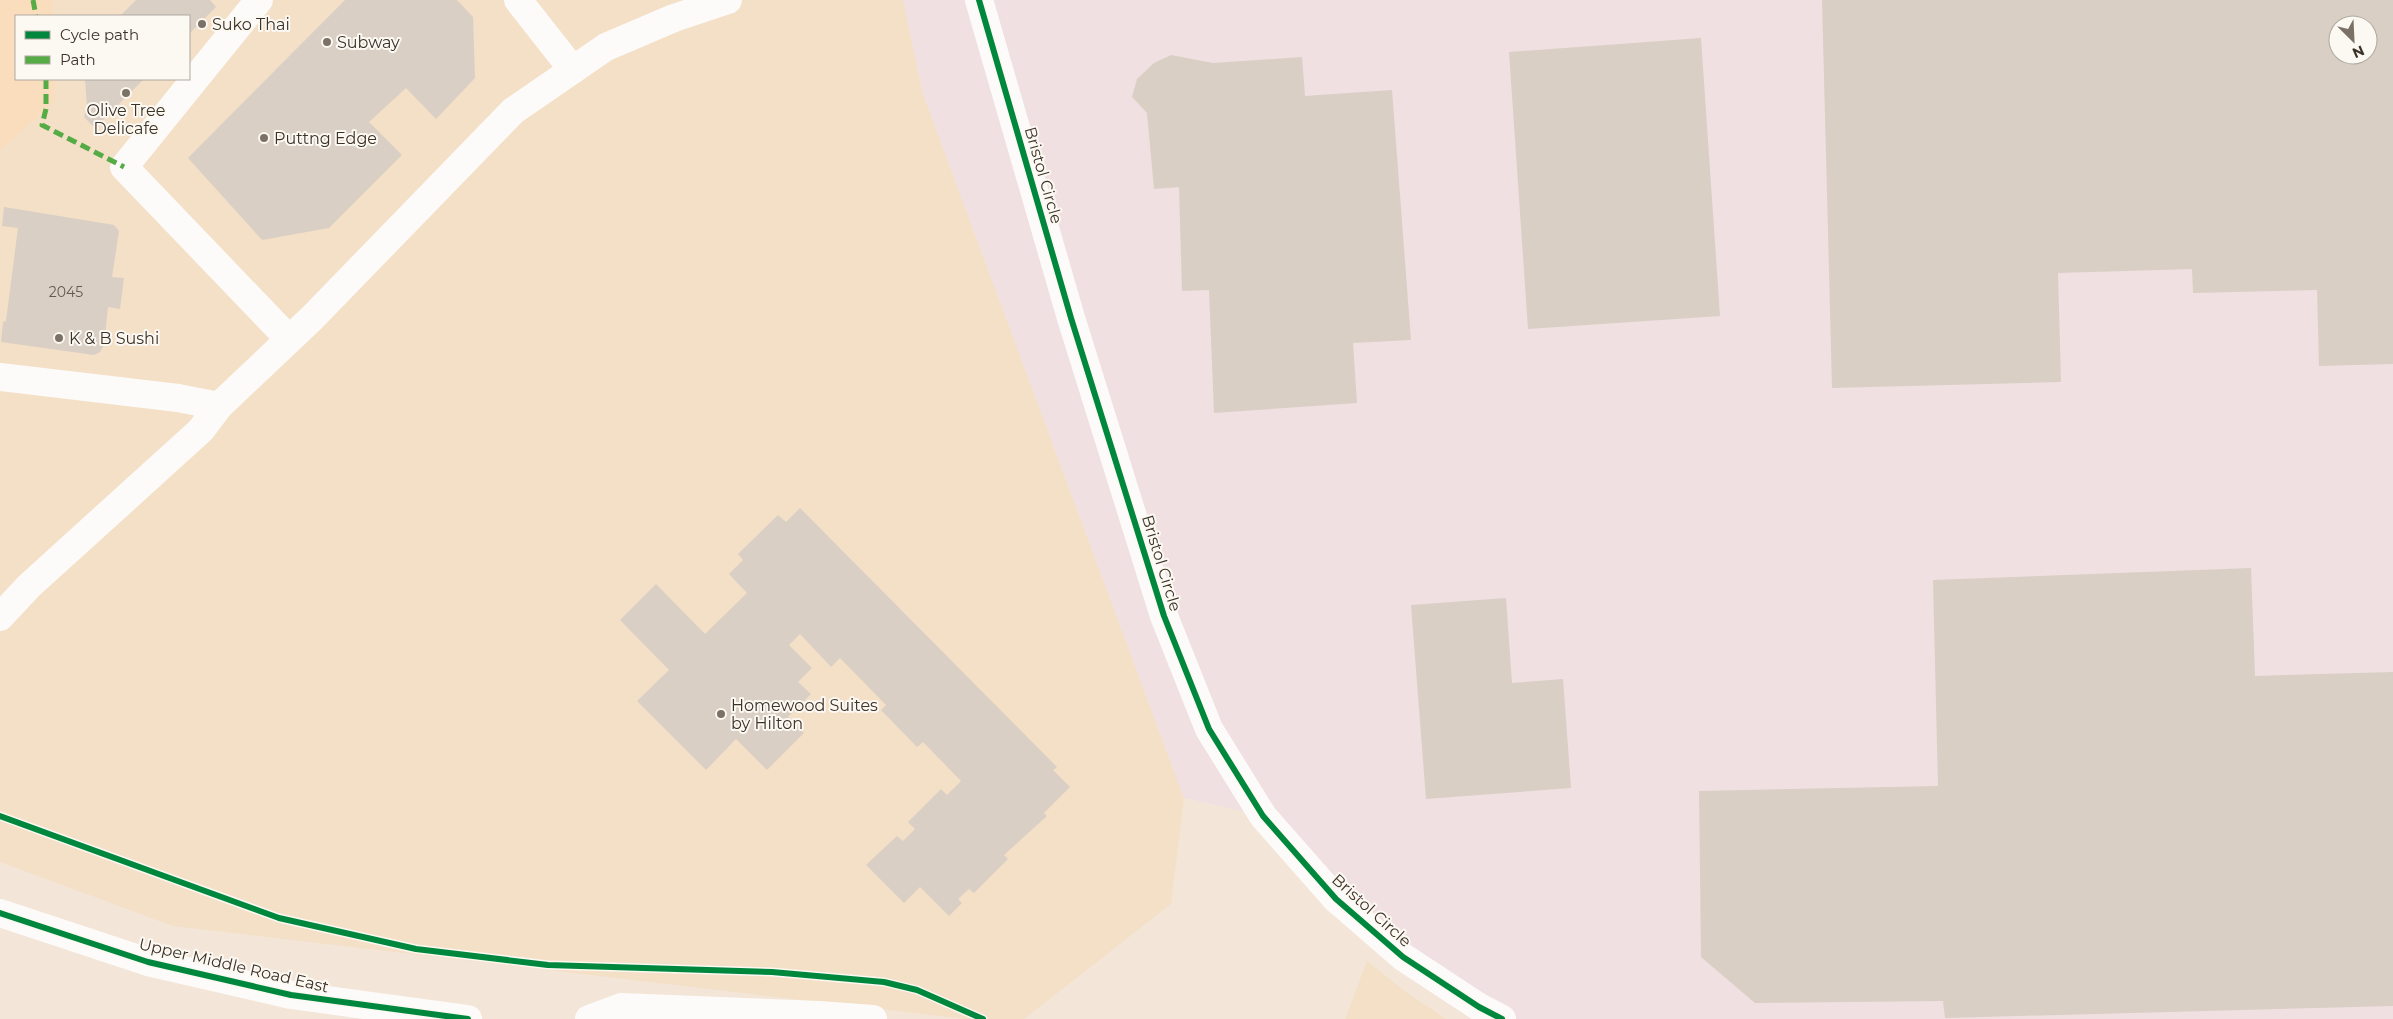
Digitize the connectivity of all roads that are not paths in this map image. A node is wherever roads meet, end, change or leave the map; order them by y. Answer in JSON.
{"nodes":[{"id":1,"x":259,"y":0,"type":"edge"},
{"id":2,"x":518,"y":0,"type":"edge"},
{"id":3,"x":728,"y":0,"type":"edge"},
{"id":4,"x":979,"y":0,"type":"edge"},
{"id":5,"x":683,"y":7,"type":"edge"},
{"id":6,"x":573,"y":70,"type":"junction"},
{"id":7,"x":289,"y":339,"type":"junction"},
{"id":8,"x":0,"y":377,"type":"edge"},
{"id":9,"x":219,"y":406,"type":"junction"},
{"id":10,"x":0,"y":617,"type":"edge"},
{"id":11,"x":0,"y":913,"type":"edge"},
{"id":12,"x":468,"y":1019,"type":"edge"},
{"id":13,"x":589,"y":1019,"type":"edge"},
{"id":14,"x":873,"y":1019,"type":"edge"},
{"id":15,"x":1502,"y":1019,"type":"edge"}],
"edges":[{"from":1,"to":7,"type":"street"},
{"from":2,"to":6,"type":"street"},
{"from":3,"to":5,"type":"street"},
{"from":4,"to":15,"type":"street","name":"Bristol Circle"},
{"from":5,"to":6,"type":"street"},
{"from":6,"to":7,"type":"street"},
{"from":7,"to":9,"type":"street"},
{"from":8,"to":9,"type":"street"},
{"from":9,"to":10,"type":"street"},
{"from":11,"to":12,"type":"street","name":"Upper Middle Road East"},
{"from":13,"to":14,"type":"street"}]}
